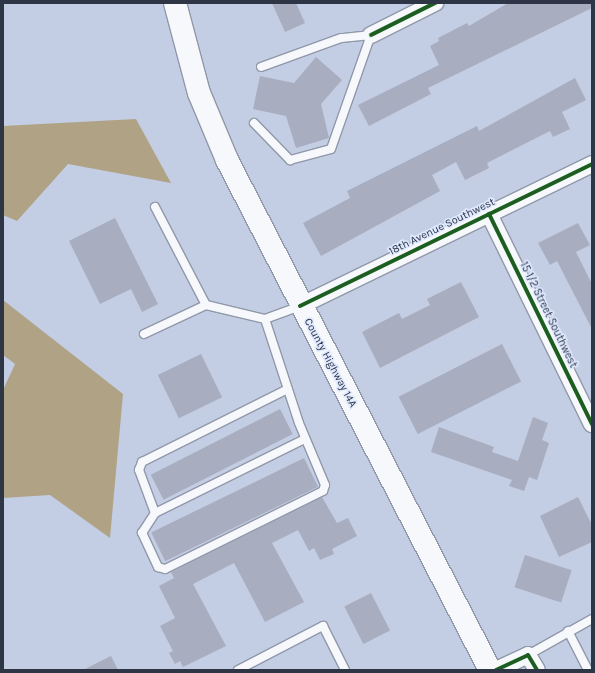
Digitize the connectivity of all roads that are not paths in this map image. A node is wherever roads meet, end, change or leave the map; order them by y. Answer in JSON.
{"nodes":[{"id":1,"x":175,"y":3,"type":"edge"},
{"id":2,"x":435,"y":3,"type":"edge"},
{"id":3,"x":371,"y":35,"type":"junction"},
{"id":4,"x":261,"y":67,"type":"dead end"},
{"id":5,"x":254,"y":123,"type":"dead end"},
{"id":6,"x":592,"y":164,"type":"edge"},
{"id":7,"x":156,"y":208,"type":"dead end"},
{"id":8,"x":489,"y":214,"type":"junction"},
{"id":9,"x":206,"y":305,"type":"junction"},
{"id":10,"x":300,"y":306,"type":"junction"},
{"id":11,"x":265,"y":319,"type":"junction"},
{"id":12,"x":144,"y":334,"type":"dead end"},
{"id":13,"x":288,"y":389,"type":"junction"},
{"id":14,"x":592,"y":424,"type":"edge"},
{"id":15,"x":305,"y":439,"type":"junction"},
{"id":16,"x":155,"y":513,"type":"junction"},
{"id":17,"x":592,"y":619,"type":"edge"},
{"id":18,"x":568,"y":631,"type":"junction"},
{"id":19,"x":528,"y":655,"type":"junction"},
{"id":20,"x":238,"y":670,"type":"edge"},
{"id":21,"x":345,"y":670,"type":"edge"},
{"id":22,"x":490,"y":670,"type":"edge"},
{"id":23,"x":496,"y":670,"type":"edge"},
{"id":24,"x":537,"y":670,"type":"edge"},
{"id":25,"x":588,"y":670,"type":"edge"}],
"edges":[{"from":1,"to":10,"type":"main road","name":"County Highway 14A"},
{"from":2,"to":3,"type":"street"},
{"from":3,"to":4,"type":"lane"},
{"from":3,"to":5,"type":"lane"},
{"from":6,"to":8,"type":"street","name":"18th Avenue Southwest"},
{"from":7,"to":9,"type":"lane"},
{"from":8,"to":10,"type":"street","name":"18th Avenue Southwest"},
{"from":8,"to":14,"type":"street","name":"15 1/2 Street Southwest"},
{"from":9,"to":11,"type":"lane"},
{"from":9,"to":12,"type":"lane"},
{"from":10,"to":11,"type":"lane"},
{"from":10,"to":22,"type":"main road","name":"County Highway 14A"},
{"from":11,"to":13,"type":"lane"},
{"from":13,"to":15,"type":"lane"},
{"from":13,"to":16,"type":"lane"},
{"from":15,"to":16,"type":"lane"},
{"from":15,"to":16,"type":"lane"},
{"from":17,"to":18,"type":"lane"},
{"from":18,"to":19,"type":"lane"},
{"from":18,"to":25,"type":"lane"},
{"from":19,"to":23,"type":"street"},
{"from":19,"to":24,"type":"street"},
{"from":20,"to":21,"type":"lane"}]}
